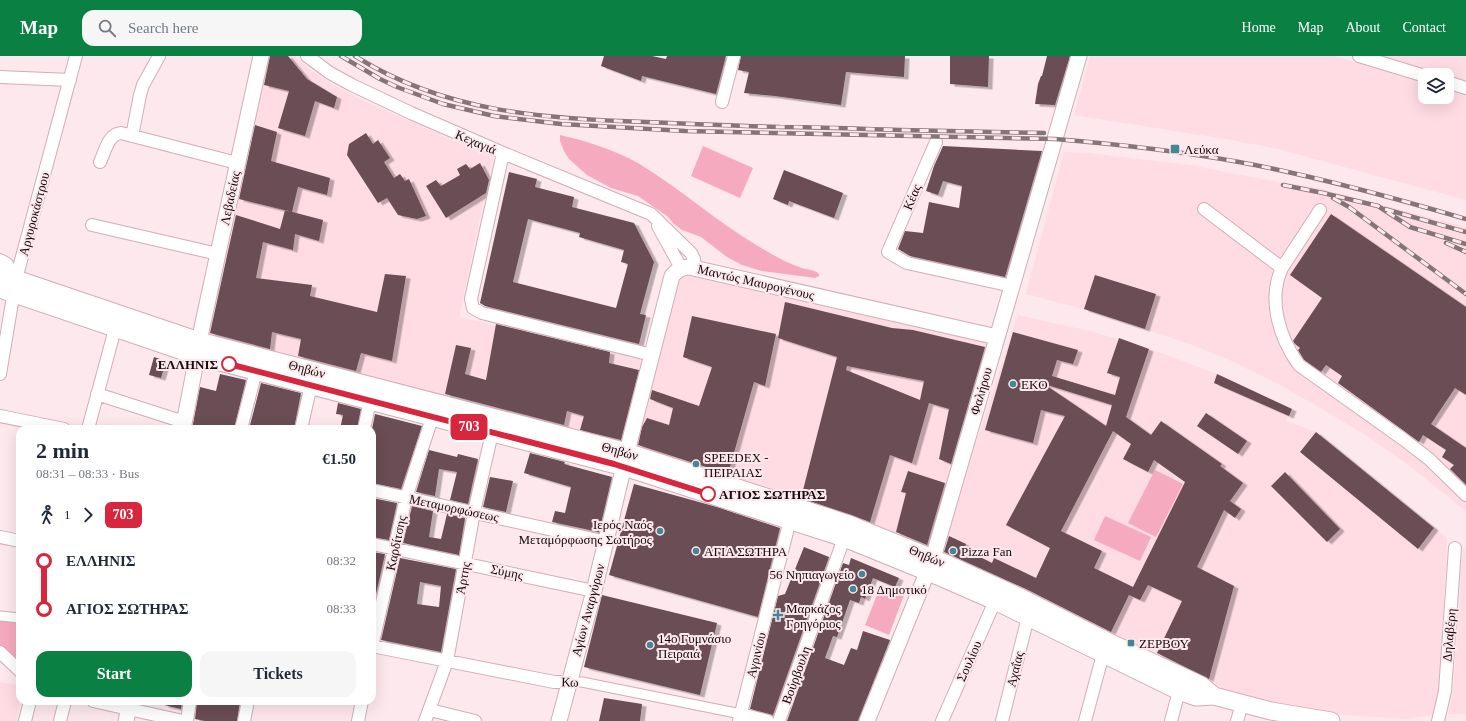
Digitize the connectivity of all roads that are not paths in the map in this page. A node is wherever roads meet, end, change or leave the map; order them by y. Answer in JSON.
{"nodes":[{"id":1,"x":76,"y":56,"type":"edge"},
{"id":2,"x":159,"y":56,"type":"edge"},
{"id":3,"x":261,"y":56,"type":"edge"},
{"id":4,"x":308,"y":56,"type":"edge"},
{"id":5,"x":734,"y":56,"type":"edge"},
{"id":6,"x":1079,"y":56,"type":"edge"},
{"id":7,"x":1359,"y":56,"type":"edge"},
{"id":8,"x":1378,"y":59,"type":"edge"},
{"id":9,"x":1418,"y":73,"type":"edge"},
{"id":10,"x":0,"y":77,"type":"edge"},
{"id":11,"x":70,"y":80,"type":"junction"},
{"id":12,"x":1454,"y":84,"type":"edge"},
{"id":13,"x":1466,"y":88,"type":"edge"},
{"id":14,"x":722,"y":102,"type":"dead end"},
{"id":15,"x":132,"y":136,"type":"junction"},
{"id":16,"x":936,"y":142,"type":"dead end"},
{"id":17,"x":503,"y":153,"type":"junction"},
{"id":18,"x":100,"y":162,"type":"dead end"},
{"id":19,"x":237,"y":163,"type":"junction"},
{"id":20,"x":1204,"y":209,"type":"dead end"},
{"id":21,"x":1320,"y":210,"type":"dead end"},
{"id":22,"x":92,"y":225,"type":"dead end"},
{"id":23,"x":218,"y":254,"type":"junction"},
{"id":24,"x":0,"y":260,"type":"edge"},
{"id":25,"x":688,"y":268,"type":"junction"},
{"id":26,"x":1282,"y":268,"type":"junction"},
{"id":27,"x":7,"y":284,"type":"edge"},
{"id":28,"x":1012,"y":286,"type":"junction"},
{"id":29,"x":115,"y":328,"type":"junction"},
{"id":30,"x":997,"y":337,"type":"junction"},
{"id":31,"x":198,"y":348,"type":"junction"},
{"id":32,"x":652,"y":355,"type":"junction"},
{"id":33,"x":256,"y":371,"type":"junction"},
{"id":34,"x":0,"y":374,"type":"edge"},
{"id":35,"x":311,"y":385,"type":"junction"},
{"id":36,"x":97,"y":394,"type":"junction"},
{"id":37,"x":370,"y":401,"type":"junction"},
{"id":38,"x":0,"y":416,"type":"edge"},
{"id":39,"x":432,"y":418,"type":"junction"},
{"id":40,"x":44,"y":425,"type":"edge"},
{"id":41,"x":89,"y":425,"type":"edge"},
{"id":42,"x":180,"y":425,"type":"edge"},
{"id":43,"x":183,"y":425,"type":"edge"},
{"id":44,"x":242,"y":425,"type":"edge"},
{"id":45,"x":303,"y":425,"type":"edge"},
{"id":46,"x":365,"y":425,"type":"edge"},
{"id":47,"x":492,"y":433,"type":"junction"},
{"id":48,"x":626,"y":460,"type":"junction"},
{"id":49,"x":376,"y":491,"type":"edge"},
{"id":50,"x":1466,"y":495,"type":"edge"},
{"id":51,"x":406,"y":498,"type":"junction"},
{"id":52,"x":474,"y":512,"type":"junction"},
{"id":53,"x":790,"y":520,"type":"junction"},
{"id":54,"x":0,"y":537,"type":"edge"},
{"id":55,"x":844,"y":538,"type":"junction"},
{"id":56,"x":16,"y":540,"type":"edge"},
{"id":57,"x":607,"y":542,"type":"junction"},
{"id":58,"x":376,"y":545,"type":"edge"},
{"id":59,"x":1455,"y":548,"type":"dead end"},
{"id":60,"x":394,"y":549,"type":"junction"},
{"id":61,"x":465,"y":564,"type":"junction"},
{"id":62,"x":930,"y":565,"type":"junction"},
{"id":63,"x":594,"y":591,"type":"junction"},
{"id":64,"x":995,"y":601,"type":"junction"},
{"id":65,"x":0,"y":616,"type":"edge"},
{"id":66,"x":1028,"y":617,"type":"junction"},
{"id":67,"x":16,"y":618,"type":"edge"},
{"id":68,"x":376,"y":628,"type":"edge"},
{"id":69,"x":376,"y":647,"type":"edge"},
{"id":70,"x":0,"y":652,"type":"edge"},
{"id":71,"x":1103,"y":654,"type":"junction"},
{"id":72,"x":447,"y":661,"type":"junction"},
{"id":73,"x":16,"y":667,"type":"edge"},
{"id":74,"x":568,"y":682,"type":"junction"},
{"id":75,"x":1179,"y":691,"type":"junction"},
{"id":76,"x":1214,"y":696,"type":"junction"},
{"id":77,"x":1242,"y":704,"type":"junction"},
{"id":78,"x":29,"y":705,"type":"edge"},
{"id":79,"x":64,"y":705,"type":"edge"},
{"id":80,"x":109,"y":705,"type":"edge"},
{"id":81,"x":189,"y":705,"type":"edge"},
{"id":82,"x":247,"y":705,"type":"edge"},
{"id":83,"x":361,"y":705,"type":"edge"},
{"id":84,"x":128,"y":710,"type":"edge"},
{"id":85,"x":428,"y":716,"type":"edge"},
{"id":86,"x":740,"y":718,"type":"edge"},
{"id":87,"x":1299,"y":719,"type":"edge"},
{"id":88,"x":25,"y":721,"type":"edge"},
{"id":89,"x":60,"y":721,"type":"edge"},
{"id":90,"x":183,"y":721,"type":"edge"},
{"id":91,"x":187,"y":721,"type":"edge"},
{"id":92,"x":244,"y":721,"type":"edge"},
{"id":93,"x":358,"y":721,"type":"edge"},
{"id":94,"x":475,"y":721,"type":"edge"},
{"id":95,"x":559,"y":721,"type":"edge"},
{"id":96,"x":768,"y":721,"type":"edge"},
{"id":97,"x":779,"y":721,"type":"edge"},
{"id":98,"x":867,"y":721,"type":"edge"},
{"id":99,"x":942,"y":721,"type":"edge"},
{"id":100,"x":1002,"y":721,"type":"edge"},
{"id":101,"x":1085,"y":721,"type":"edge"},
{"id":102,"x":1171,"y":721,"type":"edge"},
{"id":103,"x":1237,"y":721,"type":"edge"},
{"id":104,"x":1331,"y":721,"type":"edge"},
{"id":105,"x":1438,"y":721,"type":"edge"}],
"edges":[{"from":1,"to":11,"type":"street","name":"Αργυροκάστρου"},
{"from":2,"to":15,"type":"street"},
{"from":3,"to":19,"type":"street","name":"Λεβαδείας"},
{"from":4,"to":17,"type":"street","name":"Κεχαγιά"},
{"from":5,"to":14,"type":"street"},
{"from":6,"to":28,"type":"street","name":"Φαλήρου"},
{"from":7,"to":8,"type":"street"},
{"from":8,"to":9,"type":"street"},
{"from":10,"to":11,"type":"street"},
{"from":11,"to":27,"type":"street","name":"Αργυροκάστρου"},
{"from":12,"to":13,"type":"street"},
{"from":15,"to":18,"type":"street"},
{"from":15,"to":19,"type":"street"},
{"from":16,"to":28,"type":"street","name":"Κέας"},
{"from":17,"to":25,"type":"street","name":"Κεχαγιά"},
{"from":17,"to":32,"type":"street"},
{"from":19,"to":23,"type":"street","name":"Λεβαδείας"},
{"from":20,"to":26,"type":"street"},
{"from":21,"to":26,"type":"street"},
{"from":22,"to":23,"type":"street"},
{"from":23,"to":31,"type":"street","name":"Λεβαδείας"},
{"from":24,"to":27,"type":"street"},
{"from":25,"to":30,"type":"street","name":"Μαντώς Μαυρογένους"},
{"from":25,"to":32,"type":"street","name":"Μαντώς Μαυρογένους"},
{"from":26,"to":50,"type":"street"},
{"from":27,"to":29,"type":"main road","name":"Θηβών"},
{"from":27,"to":31,"type":"main road","name":"Θηβών"},
{"from":27,"to":34,"type":"street","name":"Αργυροκάστρου"},
{"from":28,"to":30,"type":"street","name":"Φαλήρου"},
{"from":29,"to":31,"type":"main road","name":"Θηβών"},
{"from":29,"to":36,"type":"street"},
{"from":30,"to":62,"type":"street","name":"Φαλήρου"},
{"from":31,"to":33,"type":"main road","name":"Θηβών"},
{"from":31,"to":43,"type":"street","name":"Λεβαδείας"},
{"from":31,"to":48,"type":"main road","name":"Θηβών"},
{"from":32,"to":48,"type":"street","name":"Μαντώς Μαυρογένους"},
{"from":33,"to":35,"type":"main road","name":"Θηβών"},
{"from":33,"to":44,"type":"street"},
{"from":35,"to":37,"type":"main road","name":"Θηβών"},
{"from":35,"to":45,"type":"street"},
{"from":36,"to":41,"type":"street"},
{"from":36,"to":42,"type":"street"},
{"from":37,"to":39,"type":"main road","name":"Θηβών"},
{"from":37,"to":46,"type":"street"},
{"from":38,"to":40,"type":"street"},
{"from":39,"to":47,"type":"main road","name":"Θηβών"},
{"from":39,"to":51,"type":"street","name":"Καρδίτσης"},
{"from":47,"to":48,"type":"main road","name":"Θηβών"},
{"from":47,"to":52,"type":"street","name":"Άρτης"},
{"from":48,"to":53,"type":"main road","name":"Θηβών"},
{"from":48,"to":57,"type":"street","name":"Αγίων Αναργύρων"},
{"from":48,"to":62,"type":"main road","name":"Θηβών"},
{"from":49,"to":51,"type":"street","name":"Μεταμορφώσεως"},
{"from":51,"to":52,"type":"street","name":"Μεταμορφώσεως"},
{"from":51,"to":60,"type":"street","name":"Καρδίτσης"},
{"from":52,"to":57,"type":"street","name":"Μεταμορφώσεως"},
{"from":52,"to":61,"type":"street","name":"Άρτης"},
{"from":53,"to":55,"type":"main road","name":"Θηβών"},
{"from":53,"to":86,"type":"street","name":"Αγρινίου"},
{"from":54,"to":56,"type":"street"},
{"from":55,"to":62,"type":"main road","name":"Θηβών"},
{"from":55,"to":97,"type":"street","name":"Βούρβουλη"},
{"from":57,"to":63,"type":"street","name":"Αγίων Αναργύρων"},
{"from":58,"to":60,"type":"street","name":"Σύμης"},
{"from":59,"to":105,"type":"street","name":"Δηλαβέρη"},
{"from":60,"to":61,"type":"street","name":"Σύμης"},
{"from":60,"to":68,"type":"street","name":"Καρδίτσης"},
{"from":61,"to":63,"type":"street","name":"Σύμης"},
{"from":61,"to":72,"type":"street","name":"Άρτης"},
{"from":62,"to":64,"type":"main road","name":"Θηβών"},
{"from":62,"to":76,"type":"main road","name":"Θηβών"},
{"from":62,"to":98,"type":"street","name":"Φαλήρου"},
{"from":63,"to":74,"type":"street","name":"Αγίων Αναργύρων"},
{"from":64,"to":66,"type":"main road","name":"Θηβών"},
{"from":64,"to":99,"type":"street","name":"Σουλίου"},
{"from":65,"to":67,"type":"street"},
{"from":66,"to":71,"type":"main road","name":"Θηβών"},
{"from":66,"to":100,"type":"street","name":"Αχαΐας"},
{"from":69,"to":72,"type":"street","name":"Κω"},
{"from":70,"to":73,"type":"street"},
{"from":71,"to":75,"type":"main road","name":"Θηβών"},
{"from":71,"to":101,"type":"street"},
{"from":72,"to":74,"type":"street","name":"Κω"},
{"from":72,"to":85,"type":"street","name":"Άρτης"},
{"from":74,"to":86,"type":"street","name":"Κω"},
{"from":74,"to":95,"type":"street","name":"Αγίων Αναργύρων"},
{"from":75,"to":76,"type":"main road","name":"Θηβών"},
{"from":75,"to":102,"type":"street"},
{"from":76,"to":77,"type":"main road","name":"Θηβών"},
{"from":77,"to":87,"type":"main road","name":"Θηβών"},
{"from":77,"to":103,"type":"street"},
{"from":78,"to":88,"type":"street"},
{"from":79,"to":89,"type":"street"},
{"from":80,"to":84,"type":"street"},
{"from":81,"to":91,"type":"street"},
{"from":82,"to":92,"type":"street"},
{"from":83,"to":93,"type":"street"},
{"from":84,"to":90,"type":"street"},
{"from":85,"to":94,"type":"street"},
{"from":86,"to":96,"type":"street","name":"Κω"},
{"from":87,"to":104,"type":"main road","name":"Θηβών"}]}
